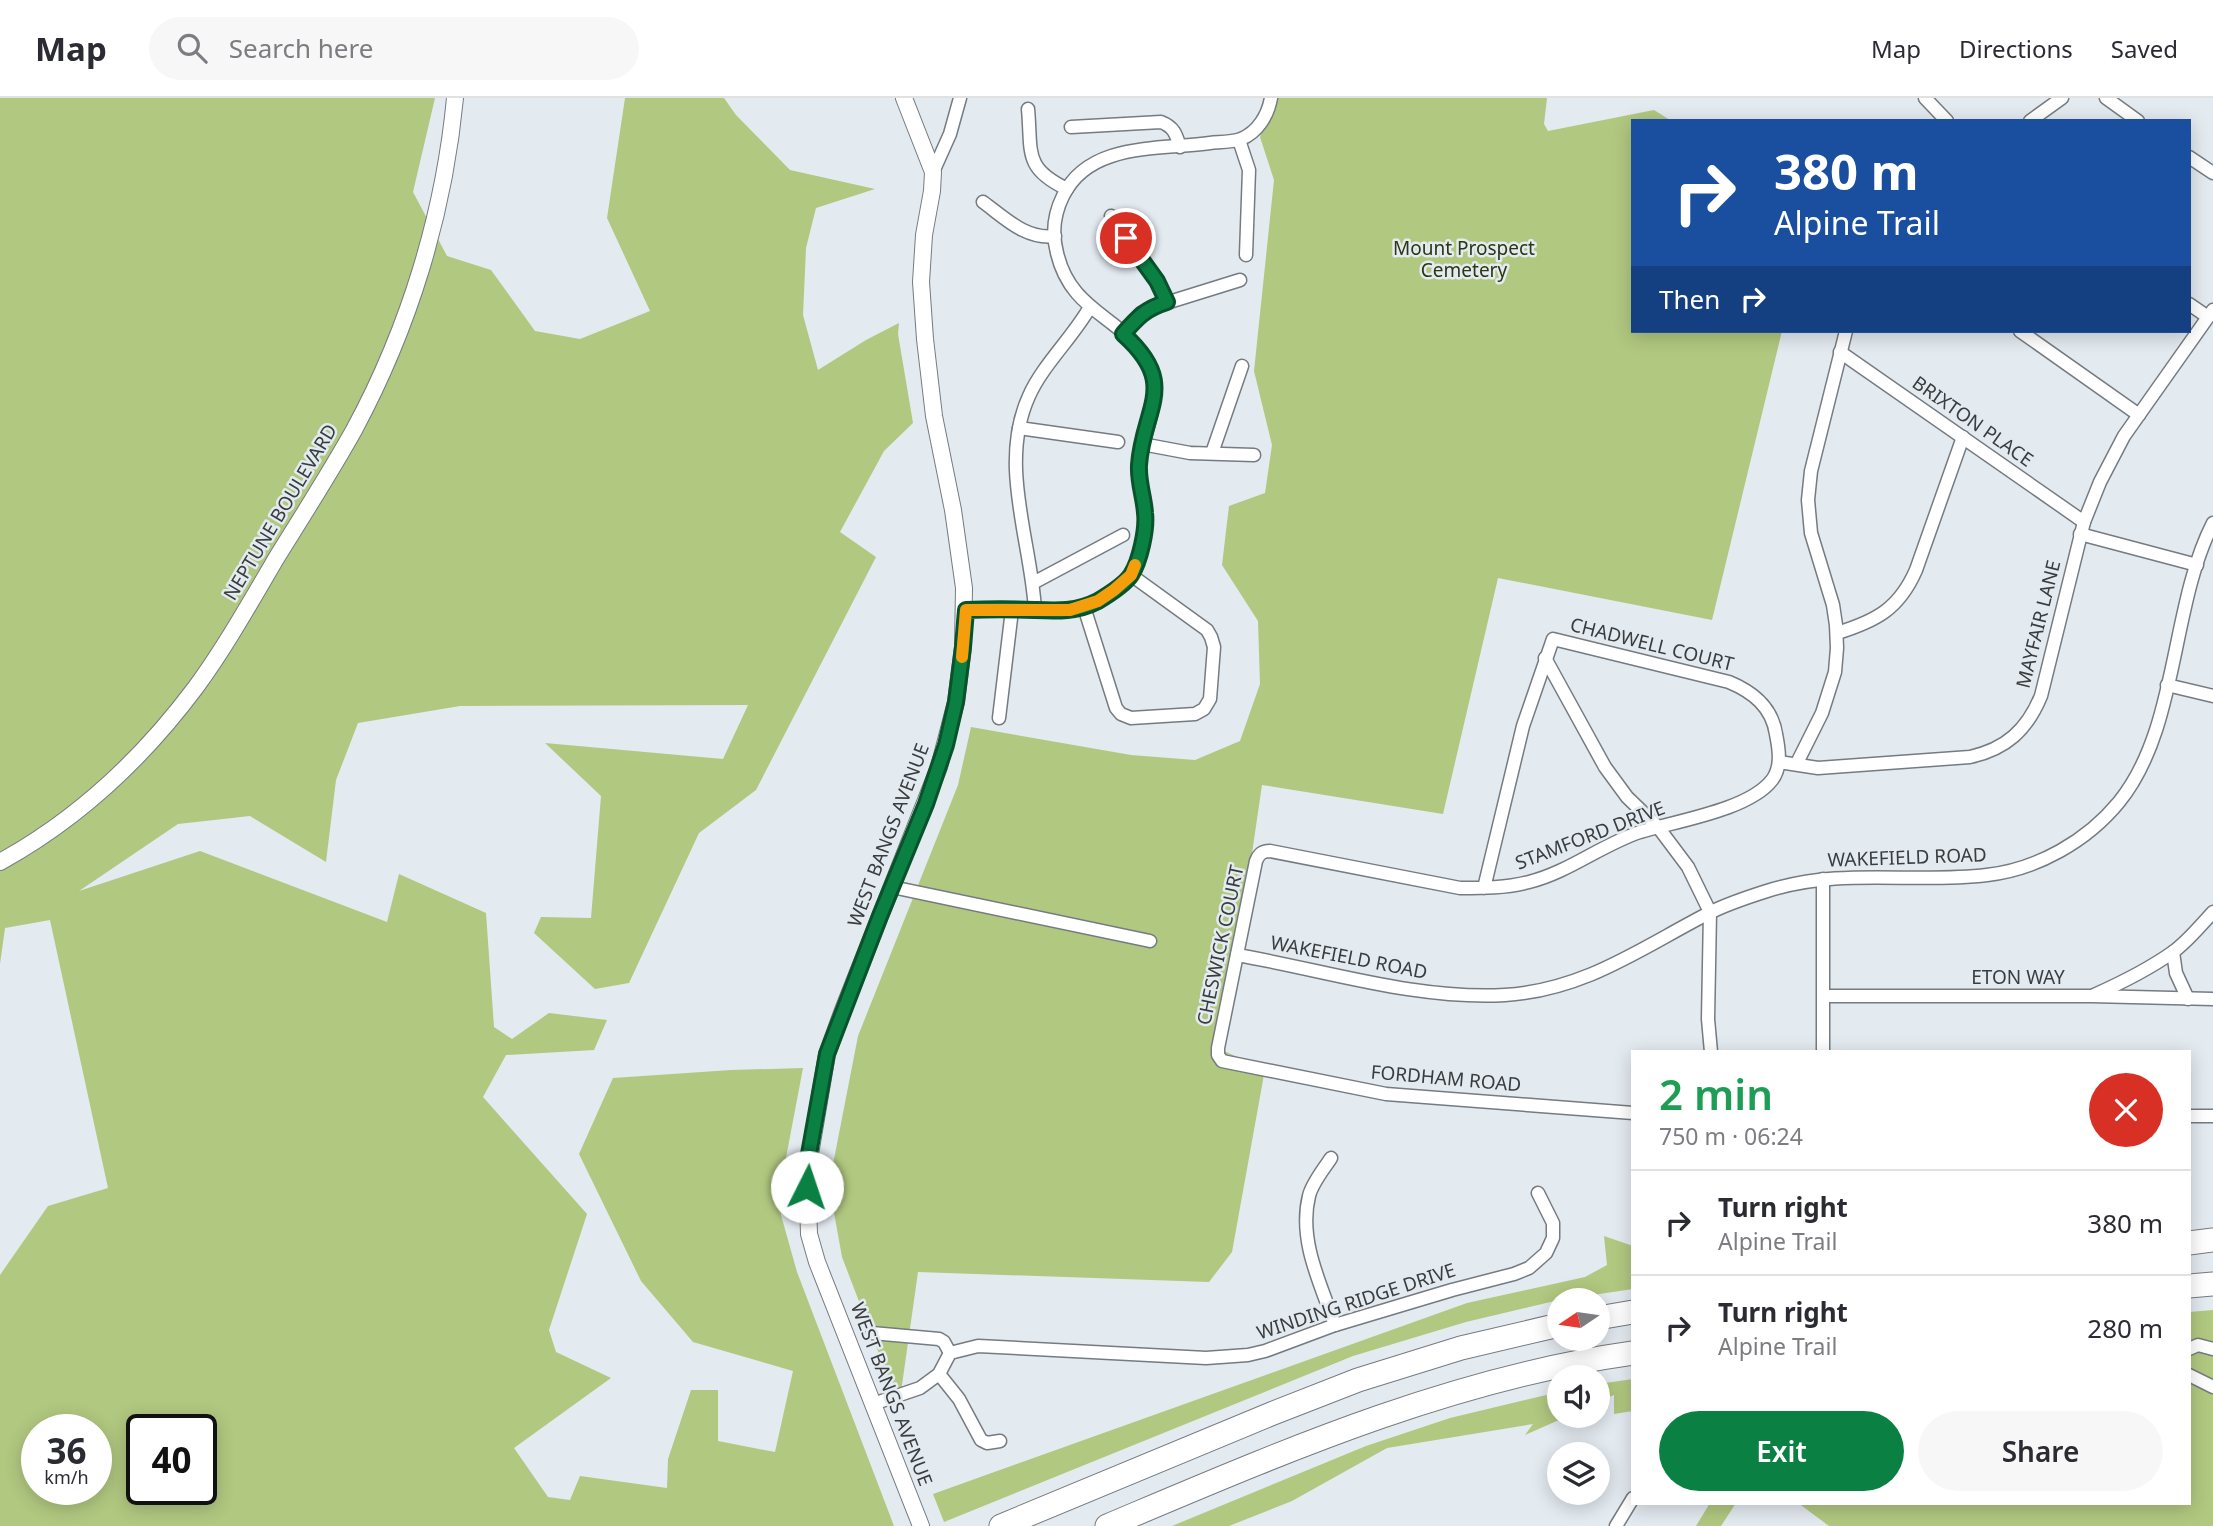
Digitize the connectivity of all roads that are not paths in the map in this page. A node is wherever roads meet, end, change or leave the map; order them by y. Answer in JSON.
{"nodes":[{"id":1,"x":455,"y":98,"type":"edge"},
{"id":2,"x":904,"y":98,"type":"edge"},
{"id":3,"x":960,"y":98,"type":"edge"},
{"id":4,"x":1271,"y":98,"type":"edge"},
{"id":5,"x":1925,"y":98,"type":"edge"},
{"id":6,"x":2062,"y":98,"type":"edge"},
{"id":7,"x":2106,"y":98,"type":"edge"},
{"id":8,"x":1028,"y":109,"type":"dead end"},
{"id":9,"x":1945,"y":119,"type":"edge"},
{"id":10,"x":2032,"y":119,"type":"edge"},
{"id":11,"x":2135,"y":119,"type":"edge"},
{"id":12,"x":1071,"y":127,"type":"dead end"},
{"id":13,"x":1239,"y":139,"type":"junction"},
{"id":14,"x":1180,"y":147,"type":"junction"},
{"id":15,"x":2191,"y":158,"type":"edge"},
{"id":16,"x":933,"y":172,"type":"junction"},
{"id":17,"x":2213,"y":173,"type":"edge"},
{"id":18,"x":1067,"y":189,"type":"junction"},
{"id":19,"x":983,"y":202,"type":"dead end"},
{"id":20,"x":1111,"y":216,"type":"dead end"},
{"id":21,"x":1055,"y":236,"type":"junction"},
{"id":22,"x":1246,"y":255,"type":"dead end"},
{"id":23,"x":1240,"y":280,"type":"dead end"},
{"id":24,"x":1167,"y":302,"type":"junction"},
{"id":25,"x":2191,"y":305,"type":"edge"},
{"id":26,"x":1090,"y":307,"type":"junction"},
{"id":27,"x":2211,"y":314,"type":"edge"},
{"id":28,"x":1845,"y":333,"type":"edge"},
{"id":29,"x":2023,"y":333,"type":"edge"},
{"id":30,"x":1123,"y":334,"type":"junction"},
{"id":31,"x":1840,"y":352,"type":"junction"},
{"id":32,"x":1242,"y":366,"type":"dead end"},
{"id":33,"x":2139,"y":415,"type":"junction"},
{"id":34,"x":1019,"y":428,"type":"junction"},
{"id":35,"x":1963,"y":438,"type":"junction"},
{"id":36,"x":1118,"y":442,"type":"dead end"},
{"id":37,"x":1142,"y":444,"type":"junction"},
{"id":38,"x":1212,"y":453,"type":"junction"},
{"id":39,"x":1254,"y":455,"type":"dead end"},
{"id":40,"x":2213,"y":523,"type":"edge"},
{"id":41,"x":2082,"y":528,"type":"junction"},
{"id":42,"x":1123,"y":535,"type":"dead end"},
{"id":43,"x":2197,"y":565,"type":"junction"},
{"id":44,"x":1131,"y":575,"type":"junction"},
{"id":45,"x":1033,"y":583,"type":"junction"},
{"id":46,"x":1084,"y":607,"type":"junction"},
{"id":47,"x":966,"y":610,"type":"junction"},
{"id":48,"x":1012,"y":610,"type":"junction"},
{"id":49,"x":1035,"y":610,"type":"junction"},
{"id":50,"x":1837,"y":633,"type":"junction"},
{"id":51,"x":1545,"y":658,"type":"junction"},
{"id":52,"x":2167,"y":685,"type":"junction"},
{"id":53,"x":2213,"y":696,"type":"edge"},
{"id":54,"x":999,"y":718,"type":"dead end"},
{"id":55,"x":1779,"y":762,"type":"junction"},
{"id":56,"x":1797,"y":763,"type":"junction"},
{"id":57,"x":1658,"y":827,"type":"junction"},
{"id":58,"x":1270,"y":851,"type":"joint"},
{"id":59,"x":0,"y":862,"type":"edge"},
{"id":60,"x":1823,"y":879,"type":"junction"},
{"id":61,"x":892,"y":887,"type":"junction"},
{"id":62,"x":1484,"y":888,"type":"junction"},
{"id":63,"x":1710,"y":912,"type":"junction"},
{"id":64,"x":2213,"y":912,"type":"edge"},
{"id":65,"x":1150,"y":941,"type":"dead end"},
{"id":66,"x":2173,"y":952,"type":"junction"},
{"id":67,"x":1237,"y":955,"type":"junction"},
{"id":68,"x":1824,"y":996,"type":"junction"},
{"id":69,"x":2091,"y":996,"type":"junction"},
{"id":70,"x":2188,"y":999,"type":"junction"},
{"id":71,"x":2213,"y":999,"type":"edge"},
{"id":72,"x":1711,"y":1050,"type":"edge"},
{"id":73,"x":1824,"y":1050,"type":"edge"},
{"id":74,"x":1218,"y":1055,"type":"joint"},
{"id":75,"x":1631,"y":1113,"type":"edge"},
{"id":76,"x":2191,"y":1116,"type":"edge"},
{"id":77,"x":2213,"y":1116,"type":"edge"},
{"id":78,"x":1331,"y":1158,"type":"dead end"},
{"id":79,"x":1538,"y":1193,"type":"dead end"},
{"id":80,"x":2213,"y":1240,"type":"edge"},
{"id":81,"x":2191,"y":1243,"type":"edge"},
{"id":82,"x":2213,"y":1283,"type":"edge"},
{"id":83,"x":2191,"y":1286,"type":"edge"},
{"id":84,"x":1631,"y":1312,"type":"edge"},
{"id":85,"x":1610,"y":1316,"type":"edge"},
{"id":86,"x":1335,"y":1325,"type":"junction"},
{"id":87,"x":1547,"y":1328,"type":"edge"},
{"id":88,"x":872,"y":1333,"type":"dead end"},
{"id":89,"x":2191,"y":1348,"type":"edge"},
{"id":90,"x":2213,"y":1349,"type":"edge"},
{"id":91,"x":950,"y":1353,"type":"junction"},
{"id":92,"x":1631,"y":1353,"type":"edge"},
{"id":93,"x":939,"y":1374,"type":"junction"},
{"id":94,"x":2191,"y":1377,"type":"edge"},
{"id":95,"x":2213,"y":1387,"type":"edge"},
{"id":96,"x":873,"y":1404,"type":"junction"},
{"id":97,"x":1000,"y":1441,"type":"dead end"},
{"id":98,"x":1631,"y":1500,"type":"edge"},
{"id":99,"x":920,"y":1521,"type":"edge"},
{"id":100,"x":1001,"y":1526,"type":"edge"},
{"id":101,"x":1107,"y":1526,"type":"edge"},
{"id":102,"x":1616,"y":1526,"type":"edge"}],
"edges":[{"from":1,"to":59,"type":"street","name":"NEPTUNE BOULEVARD"},
{"from":2,"to":16,"type":"street","name":"WEST BANGS AVENUE"},
{"from":3,"to":16,"type":"street"},
{"from":4,"to":13,"type":"street"},
{"from":5,"to":9,"type":"street"},
{"from":6,"to":10,"type":"street"},
{"from":7,"to":11,"type":"street"},
{"from":8,"to":18,"type":"street"},
{"from":12,"to":14,"type":"street"},
{"from":13,"to":14,"type":"street"},
{"from":13,"to":22,"type":"street"},
{"from":14,"to":18,"type":"street"},
{"from":15,"to":17,"type":"street"},
{"from":16,"to":47,"type":"street","name":"WEST BANGS AVENUE"},
{"from":18,"to":21,"type":"street"},
{"from":19,"to":21,"type":"street"},
{"from":20,"to":24,"type":"street"},
{"from":21,"to":26,"type":"street"},
{"from":23,"to":24,"type":"street"},
{"from":24,"to":30,"type":"street"},
{"from":25,"to":27,"type":"street"},
{"from":26,"to":30,"type":"street"},
{"from":26,"to":34,"type":"street"},
{"from":27,"to":33,"type":"street","name":"MAYFAIR LANE"},
{"from":28,"to":31,"type":"street"},
{"from":29,"to":33,"type":"street"},
{"from":30,"to":37,"type":"street"},
{"from":31,"to":35,"type":"street","name":"BRIXTON PLACE"},
{"from":31,"to":50,"type":"street"},
{"from":32,"to":38,"type":"street"},
{"from":33,"to":41,"type":"street","name":"MAYFAIR LANE"},
{"from":34,"to":36,"type":"street"},
{"from":34,"to":45,"type":"street"},
{"from":35,"to":41,"type":"street","name":"BRIXTON PLACE"},
{"from":35,"to":50,"type":"street"},
{"from":37,"to":38,"type":"street"},
{"from":37,"to":44,"type":"street"},
{"from":38,"to":39,"type":"street"},
{"from":40,"to":43,"type":"street","name":"WAKEFIELD ROAD"},
{"from":41,"to":43,"type":"street","name":"BRIXTON PLACE"},
{"from":41,"to":56,"type":"street","name":"MAYFAIR LANE"},
{"from":42,"to":45,"type":"street"},
{"from":43,"to":52,"type":"street","name":"WAKEFIELD ROAD"},
{"from":44,"to":46,"type":"street"},
{"from":44,"to":46,"type":"street"},
{"from":45,"to":49,"type":"street"},
{"from":46,"to":49,"type":"street"},
{"from":47,"to":48,"type":"street"},
{"from":47,"to":61,"type":"street","name":"WEST BANGS AVENUE"},
{"from":48,"to":49,"type":"street"},
{"from":48,"to":54,"type":"street"},
{"from":50,"to":56,"type":"street"},
{"from":51,"to":55,"type":"street","name":"CHADWELL COURT"},
{"from":51,"to":57,"type":"street"},
{"from":51,"to":62,"type":"street"},
{"from":52,"to":53,"type":"street"},
{"from":52,"to":60,"type":"street","name":"WAKEFIELD ROAD"},
{"from":55,"to":56,"type":"street","name":"MAYFAIR LANE"},
{"from":55,"to":57,"type":"street","name":"STAMFORD DRIVE"},
{"from":57,"to":62,"type":"street","name":"STAMFORD DRIVE"},
{"from":57,"to":63,"type":"street"},
{"from":58,"to":62,"type":"street","name":"STAMFORD DRIVE"},
{"from":58,"to":67,"type":"street","name":"CHESWICK COURT"},
{"from":60,"to":63,"type":"street","name":"WAKEFIELD ROAD"},
{"from":60,"to":68,"type":"street"},
{"from":61,"to":65,"type":"street"},
{"from":61,"to":96,"type":"street","name":"WEST BANGS AVENUE"},
{"from":63,"to":67,"type":"street","name":"WAKEFIELD ROAD"},
{"from":63,"to":72,"type":"street"},
{"from":64,"to":66,"type":"street"},
{"from":66,"to":69,"type":"street"},
{"from":66,"to":70,"type":"street"},
{"from":67,"to":74,"type":"street","name":"CHESWICK COURT"},
{"from":68,"to":69,"type":"street","name":"ETON WAY"},
{"from":68,"to":73,"type":"street"},
{"from":69,"to":70,"type":"street","name":"ETON WAY"},
{"from":70,"to":71,"type":"street","name":"ETON WAY"},
{"from":74,"to":75,"type":"street","name":"FORDHAM ROAD"},
{"from":76,"to":77,"type":"street"},
{"from":78,"to":86,"type":"street"},
{"from":79,"to":86,"type":"street","name":"WINDING RIDGE DRIVE"},
{"from":80,"to":81,"type":"highway"},
{"from":82,"to":83,"type":"highway"},
{"from":84,"to":85,"type":"highway"},
{"from":86,"to":91,"type":"street","name":"WINDING RIDGE DRIVE"},
{"from":87,"to":100,"type":"highway"},
{"from":88,"to":91,"type":"street"},
{"from":89,"to":90,"type":"street"},
{"from":91,"to":93,"type":"street"},
{"from":92,"to":101,"type":"highway"},
{"from":93,"to":96,"type":"street"},
{"from":93,"to":97,"type":"street"},
{"from":94,"to":95,"type":"street"},
{"from":96,"to":99,"type":"street","name":"WEST BANGS AVENUE"},
{"from":98,"to":102,"type":"street"}]}
